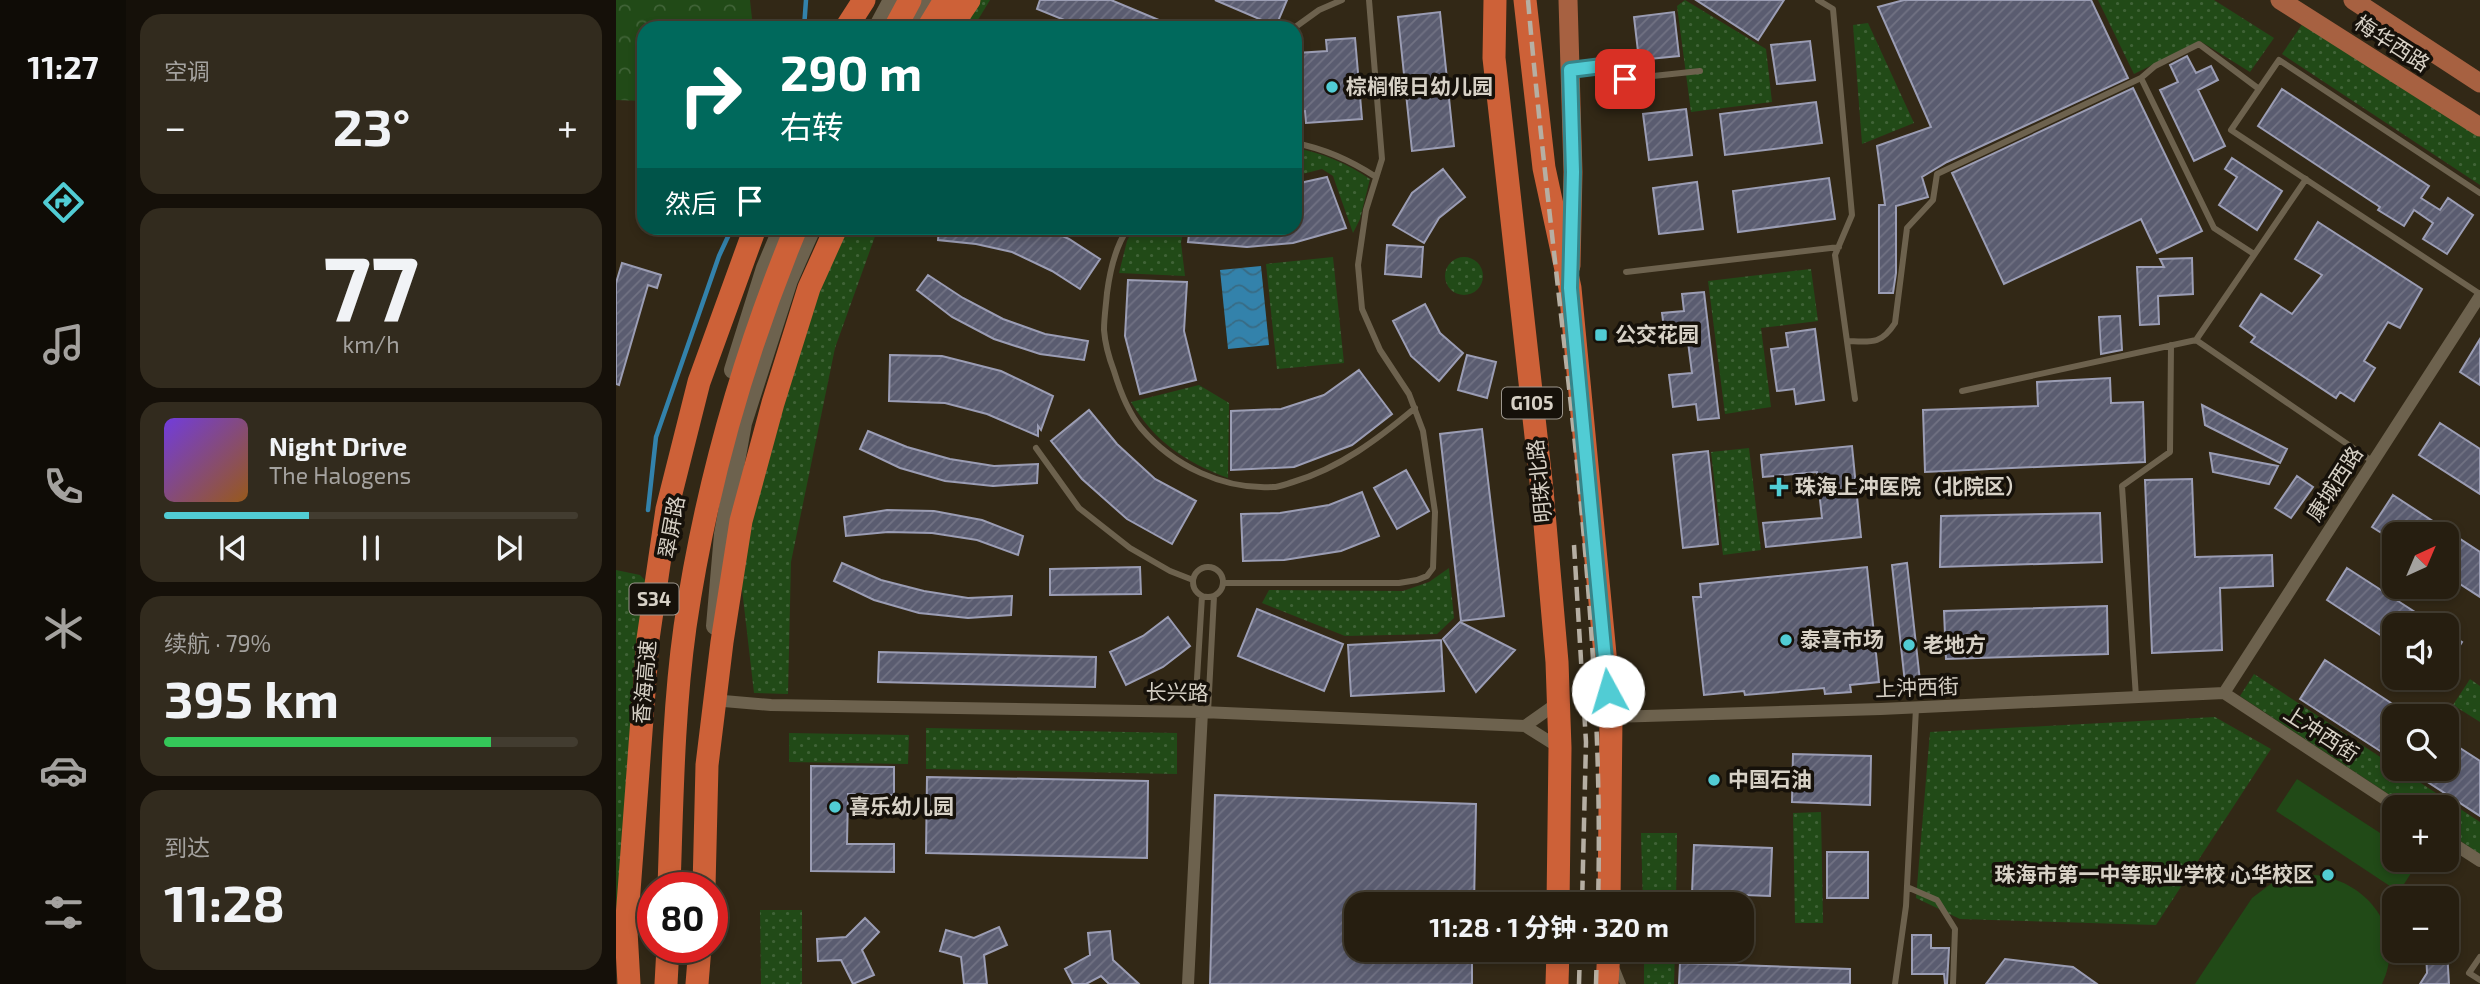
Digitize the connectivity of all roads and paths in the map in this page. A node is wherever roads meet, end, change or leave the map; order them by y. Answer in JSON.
{"nodes":[{"id":1,"x":848,"y":0,"type":"edge"},
{"id":2,"x":864,"y":0,"type":"edge"},
{"id":3,"x":892,"y":0,"type":"edge"},
{"id":4,"x":910,"y":0,"type":"edge"},
{"id":5,"x":929,"y":0,"type":"edge"},
{"id":6,"x":945,"y":0,"type":"edge"},
{"id":7,"x":969,"y":0,"type":"edge"},
{"id":8,"x":1342,"y":0,"type":"edge"},
{"id":9,"x":1369,"y":0,"type":"edge"},
{"id":10,"x":1484,"y":0,"type":"edge"},
{"id":11,"x":1495,"y":0,"type":"edge"},
{"id":12,"x":1525,"y":0,"type":"edge"},
{"id":13,"x":1568,"y":0,"type":"edge"},
{"id":14,"x":1818,"y":0,"type":"edge"},
{"id":15,"x":2280,"y":0,"type":"edge"},
{"id":16,"x":2353,"y":0,"type":"edge"},
{"id":17,"x":840,"y":21,"type":"edge"},
{"id":18,"x":850,"y":21,"type":"edge"},
{"id":19,"x":881,"y":21,"type":"edge"},
{"id":20,"x":899,"y":21,"type":"edge"},
{"id":21,"x":916,"y":21,"type":"edge"},
{"id":22,"x":932,"y":21,"type":"edge"},
{"id":23,"x":955,"y":21,"type":"edge"},
{"id":24,"x":1302,"y":22,"type":"edge"},
{"id":25,"x":1494,"y":58,"type":"junction"},
{"id":26,"x":1570,"y":70,"type":"junction"},
{"id":27,"x":1700,"y":71,"type":"dead end"},
{"id":28,"x":2141,"y":78,"type":"junction"},
{"id":29,"x":2480,"y":83,"type":"edge"},
{"id":30,"x":2259,"y":89,"type":"junction"},
{"id":31,"x":2480,"y":127,"type":"edge"},
{"id":32,"x":1302,"y":144,"type":"edge"},
{"id":33,"x":1376,"y":177,"type":"junction"},
{"id":34,"x":2306,"y":179,"type":"junction"},
{"id":35,"x":2480,"y":193,"type":"edge"},
{"id":36,"x":752,"y":235,"type":"edge"},
{"id":37,"x":779,"y":235,"type":"edge"},
{"id":38,"x":793,"y":235,"type":"edge"},
{"id":39,"x":809,"y":235,"type":"edge"},
{"id":40,"x":833,"y":235,"type":"edge"},
{"id":41,"x":1123,"y":235,"type":"edge"},
{"id":42,"x":1839,"y":247,"type":"junction"},
{"id":43,"x":2255,"y":254,"type":"junction"},
{"id":44,"x":1626,"y":272,"type":"dead end"},
{"id":45,"x":1570,"y":288,"type":"junction"},
{"id":46,"x":2480,"y":295,"type":"edge"},
{"id":47,"x":2196,"y":340,"type":"junction"},
{"id":48,"x":1847,"y":341,"type":"junction"},
{"id":49,"x":2171,"y":345,"type":"junction"},
{"id":50,"x":1962,"y":391,"type":"dead end"},
{"id":51,"x":1855,"y":399,"type":"dead end"},
{"id":52,"x":1415,"y":408,"type":"junction"},
{"id":53,"x":1036,"y":448,"type":"dead end"},
{"id":54,"x":2372,"y":461,"type":"junction"},
{"id":55,"x":1193,"y":580,"type":"junction"},
{"id":56,"x":1223,"y":583,"type":"junction"},
{"id":57,"x":1202,"y":596,"type":"junction"},
{"id":58,"x":1214,"y":596,"type":"junction"},
{"id":59,"x":2224,"y":693,"type":"junction"},
{"id":60,"x":2136,"y":697,"type":"junction"},
{"id":61,"x":708,"y":699,"type":"junction"},
{"id":62,"x":1560,"y":701,"type":"junction"},
{"id":63,"x":1916,"y":708,"type":"junction"},
{"id":64,"x":1201,"y":712,"type":"junction"},
{"id":65,"x":1611,"y":718,"type":"junction"},
{"id":66,"x":1525,"y":726,"type":"junction"},
{"id":67,"x":1560,"y":748,"type":"junction"},
{"id":68,"x":2382,"y":797,"type":"edge"},
{"id":69,"x":2459,"y":847,"type":"edge"},
{"id":70,"x":2480,"y":861,"type":"edge"},
{"id":71,"x":664,"y":872,"type":"edge"},
{"id":72,"x":669,"y":872,"type":"edge"},
{"id":73,"x":696,"y":872,"type":"edge"},
{"id":74,"x":704,"y":872,"type":"edge"},
{"id":75,"x":1907,"y":887,"type":"junction"},
{"id":76,"x":1558,"y":892,"type":"edge"},
{"id":77,"x":1609,"y":892,"type":"edge"},
{"id":78,"x":626,"y":931,"type":"junction"},
{"id":79,"x":2480,"y":957,"type":"edge"},
{"id":80,"x":1558,"y":962,"type":"edge"},
{"id":81,"x":1609,"y":962,"type":"edge"},
{"id":82,"x":1614,"y":962,"type":"edge"},
{"id":83,"x":660,"y":963,"type":"edge"},
{"id":84,"x":667,"y":963,"type":"edge"},
{"id":85,"x":692,"y":963,"type":"edge"},
{"id":86,"x":700,"y":963,"type":"edge"},
{"id":87,"x":704,"y":963,"type":"edge"},
{"id":88,"x":616,"y":977,"type":"edge"},
{"id":89,"x":2480,"y":980,"type":"edge"},
{"id":90,"x":629,"y":984,"type":"edge"},
{"id":91,"x":659,"y":984,"type":"edge"},
{"id":92,"x":666,"y":984,"type":"edge"},
{"id":93,"x":691,"y":984,"type":"edge"},
{"id":94,"x":697,"y":984,"type":"edge"},
{"id":95,"x":707,"y":984,"type":"edge"},
{"id":96,"x":1188,"y":984,"type":"edge"},
{"id":97,"x":1557,"y":984,"type":"edge"},
{"id":98,"x":1608,"y":984,"type":"edge"},
{"id":99,"x":1623,"y":984,"type":"edge"},
{"id":100,"x":1895,"y":984,"type":"edge"},
{"id":101,"x":1953,"y":984,"type":"edge"}],
"edges":[{"from":1,"to":17,"type":"highway"},
{"from":2,"to":18,"type":"highway"},
{"from":3,"to":19,"type":"main road"},
{"from":4,"to":20,"type":"highway"},
{"from":5,"to":21,"type":"main road"},
{"from":6,"to":22,"type":"highway"},
{"from":7,"to":23,"type":"highway"},
{"from":8,"to":24,"type":"lane"},
{"from":9,"to":33,"type":"lane"},
{"from":10,"to":25,"type":"main road","name":"明珠北路","number":"G105"},
{"from":11,"to":25,"type":"highway","name":"明珠北路","number":"G105"},
{"from":12,"to":45,"type":"highway","number":"G105"},
{"from":13,"to":26,"type":"main road","number":"G105"},
{"from":14,"to":42,"type":"lane"},
{"from":15,"to":31,"type":"main road","name":"梅华西路"},
{"from":16,"to":29,"type":"main road","name":"梅华西路"},
{"from":25,"to":62,"type":"highway","name":"明珠北路","number":"G105"},
{"from":26,"to":27,"type":"lane"},
{"from":26,"to":45,"type":"main road","number":"G105"},
{"from":28,"to":30,"type":"lane"},
{"from":28,"to":43,"type":"lane"},
{"from":28,"to":48,"type":"lane"},
{"from":30,"to":34,"type":"lane"},
{"from":30,"to":35,"type":"lane"},
{"from":32,"to":33,"type":"lane"},
{"from":33,"to":52,"type":"lane"},
{"from":34,"to":43,"type":"lane"},
{"from":34,"to":46,"type":"lane"},
{"from":36,"to":78,"type":"highway","name":"香海高速","number":"S34"},
{"from":37,"to":71,"type":"main road","name":"翠屏路"},
{"from":38,"to":72,"type":"highway","name":"香海高速","number":"S34"},
{"from":39,"to":61,"type":"main road"},
{"from":40,"to":74,"type":"highway"},
{"from":41,"to":52,"type":"lane"},
{"from":42,"to":44,"type":"lane"},
{"from":42,"to":48,"type":"lane"},
{"from":43,"to":47,"type":"lane"},
{"from":45,"to":65,"type":"highway","number":"G105"},
{"from":46,"to":54,"type":"street","name":"康城西路"},
{"from":47,"to":49,"type":"lane"},
{"from":47,"to":54,"type":"lane"},
{"from":48,"to":51,"type":"lane"},
{"from":49,"to":50,"type":"lane"},
{"from":49,"to":60,"type":"lane"},
{"from":52,"to":56,"type":"lane"},
{"from":53,"to":55,"type":"lane"},
{"from":54,"to":59,"type":"street","name":"康城西路"},
{"from":55,"to":56,"type":"lane"},
{"from":55,"to":57,"type":"lane"},
{"from":56,"to":58,"type":"lane"},
{"from":57,"to":58,"type":"lane"},
{"from":57,"to":64,"type":"lane"},
{"from":58,"to":64,"type":"lane"},
{"from":59,"to":60,"type":"street","name":"上沖西街"},
{"from":59,"to":68,"type":"street","name":"上冲西街"},
{"from":60,"to":63,"type":"street","name":"上沖西街"},
{"from":61,"to":64,"type":"street","name":"长兴路"},
{"from":61,"to":73,"type":"main road"},
{"from":62,"to":66,"type":"street"},
{"from":62,"to":67,"type":"highway","name":"明珠北路","number":"G105"},
{"from":63,"to":65,"type":"street","name":"上沖西街"},
{"from":63,"to":75,"type":"lane"},
{"from":64,"to":66,"type":"street","name":"长兴路"},
{"from":64,"to":96,"type":"street"},
{"from":65,"to":77,"type":"highway","number":"G105"},
{"from":66,"to":67,"type":"street","name":"长兴路"},
{"from":67,"to":76,"type":"highway","name":"明珠北路","number":"G105"},
{"from":69,"to":70,"type":"street"},
{"from":75,"to":100,"type":"lane"},
{"from":75,"to":101,"type":"lane"},
{"from":78,"to":88,"type":"highway"},
{"from":78,"to":90,"type":"highway","name":"香海高速","number":"S34"},
{"from":79,"to":89,"type":"lane"},
{"from":80,"to":97,"type":"highway"},
{"from":81,"to":98,"type":"highway"},
{"from":82,"to":99,"type":"lane"},
{"from":83,"to":91,"type":"main road"},
{"from":84,"to":92,"type":"highway"},
{"from":85,"to":93,"type":"main road"},
{"from":86,"to":94,"type":"highway"},
{"from":87,"to":95,"type":"highway"}]}
